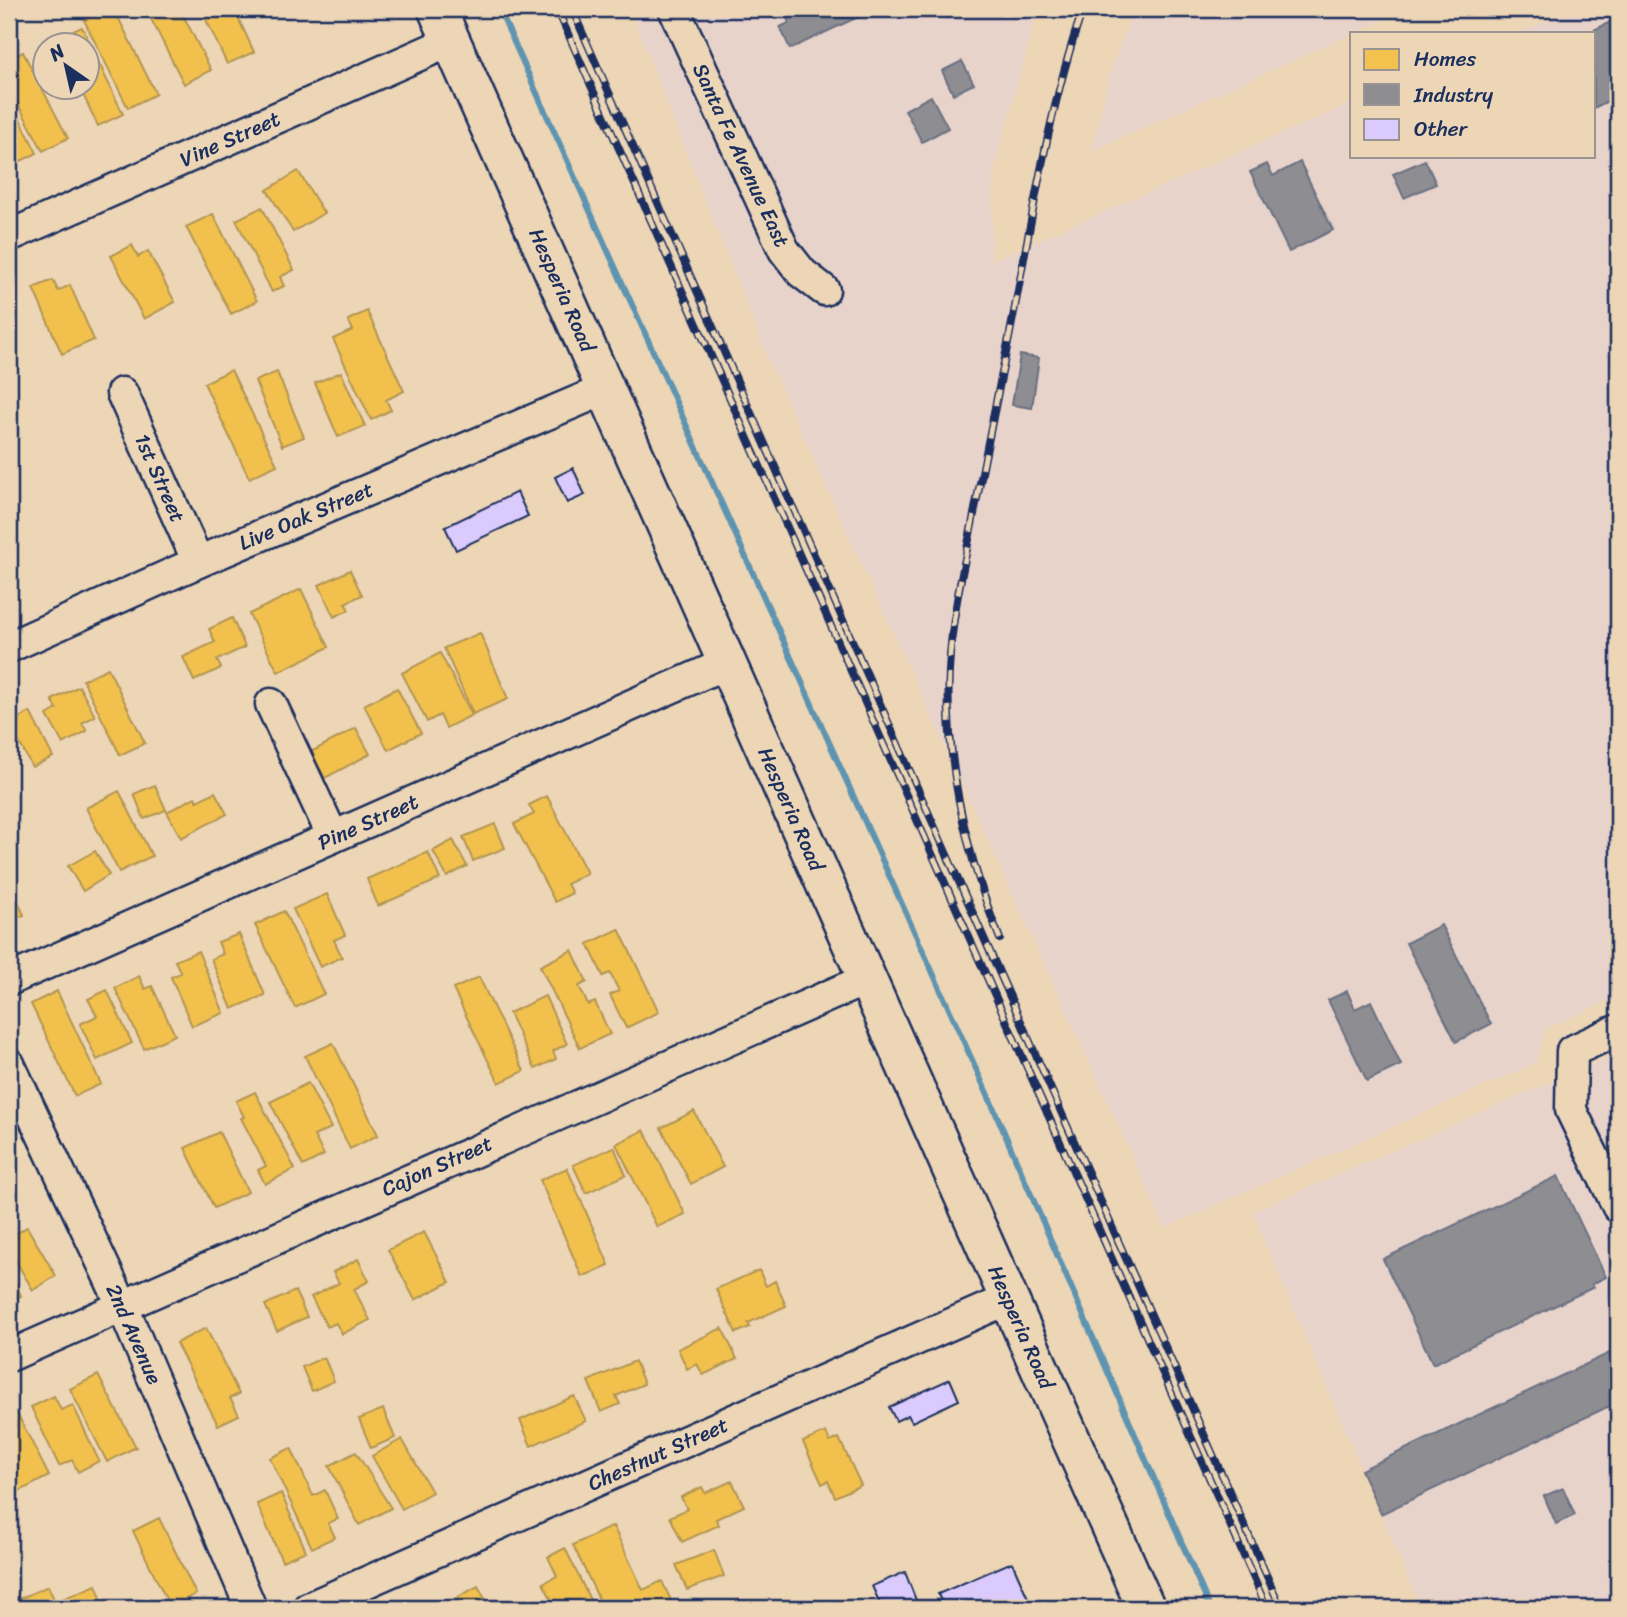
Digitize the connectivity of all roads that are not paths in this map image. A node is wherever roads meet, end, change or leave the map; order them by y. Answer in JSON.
{"nodes":[{"id":1,"x":674,"y":9,"type":"edge"},
{"id":2,"x":444,"y":25,"type":"edge"},
{"id":3,"x":9,"y":236,"type":"edge"},
{"id":4,"x":824,"y":290,"type":"dead end"},
{"id":5,"x":606,"y":389,"type":"junction"},
{"id":6,"x":122,"y":393,"type":"dead end"},
{"id":7,"x":198,"y":562,"type":"junction"},
{"id":8,"x":9,"y":648,"type":"edge"},
{"id":9,"x":727,"y":663,"type":"junction"},
{"id":10,"x":271,"y":704,"type":"dead end"},
{"id":11,"x":333,"y":837,"type":"junction"},
{"id":12,"x":9,"y":979,"type":"edge"},
{"id":13,"x":867,"y":979,"type":"junction"},
{"id":14,"x":1618,"y":1030,"type":"edge"},
{"id":15,"x":9,"y":1064,"type":"edge"},
{"id":16,"x":1618,"y":1207,"type":"edge"},
{"id":17,"x":1008,"y":1299,"type":"junction"},
{"id":18,"x":122,"y":1305,"type":"junction"},
{"id":19,"x":9,"y":1356,"type":"edge"},
{"id":20,"x":251,"y":1608,"type":"edge"},
{"id":21,"x":308,"y":1608,"type":"edge"},
{"id":22,"x":1146,"y":1608,"type":"edge"}],
"edges":[{"from":1,"to":4,"type":"street","name":"Santa Fe Avenue East"},
{"from":2,"to":3,"type":"street","name":"Vine Street"},
{"from":2,"to":5,"type":"main road","name":"Hesperia Road"},
{"from":5,"to":7,"type":"street","name":"Live Oak Street"},
{"from":5,"to":9,"type":"main road","name":"Hesperia Road"},
{"from":6,"to":7,"type":"street","name":"1st Street"},
{"from":7,"to":8,"type":"street","name":"Live Oak Street"},
{"from":9,"to":11,"type":"street","name":"Pine Street"},
{"from":9,"to":13,"type":"main road","name":"Hesperia Road"},
{"from":10,"to":11,"type":"street"},
{"from":11,"to":12,"type":"street","name":"Pine Street"},
{"from":13,"to":17,"type":"main road","name":"Hesperia Road"},
{"from":13,"to":18,"type":"street","name":"Cajon Street"},
{"from":14,"to":16,"type":"street"},
{"from":15,"to":18,"type":"street","name":"2nd Avenue"},
{"from":17,"to":21,"type":"street","name":"Chestnut Street"},
{"from":17,"to":22,"type":"main road","name":"Hesperia Road"},
{"from":18,"to":19,"type":"street","name":"Cajon Street"},
{"from":18,"to":20,"type":"street","name":"2nd Avenue"}]}
